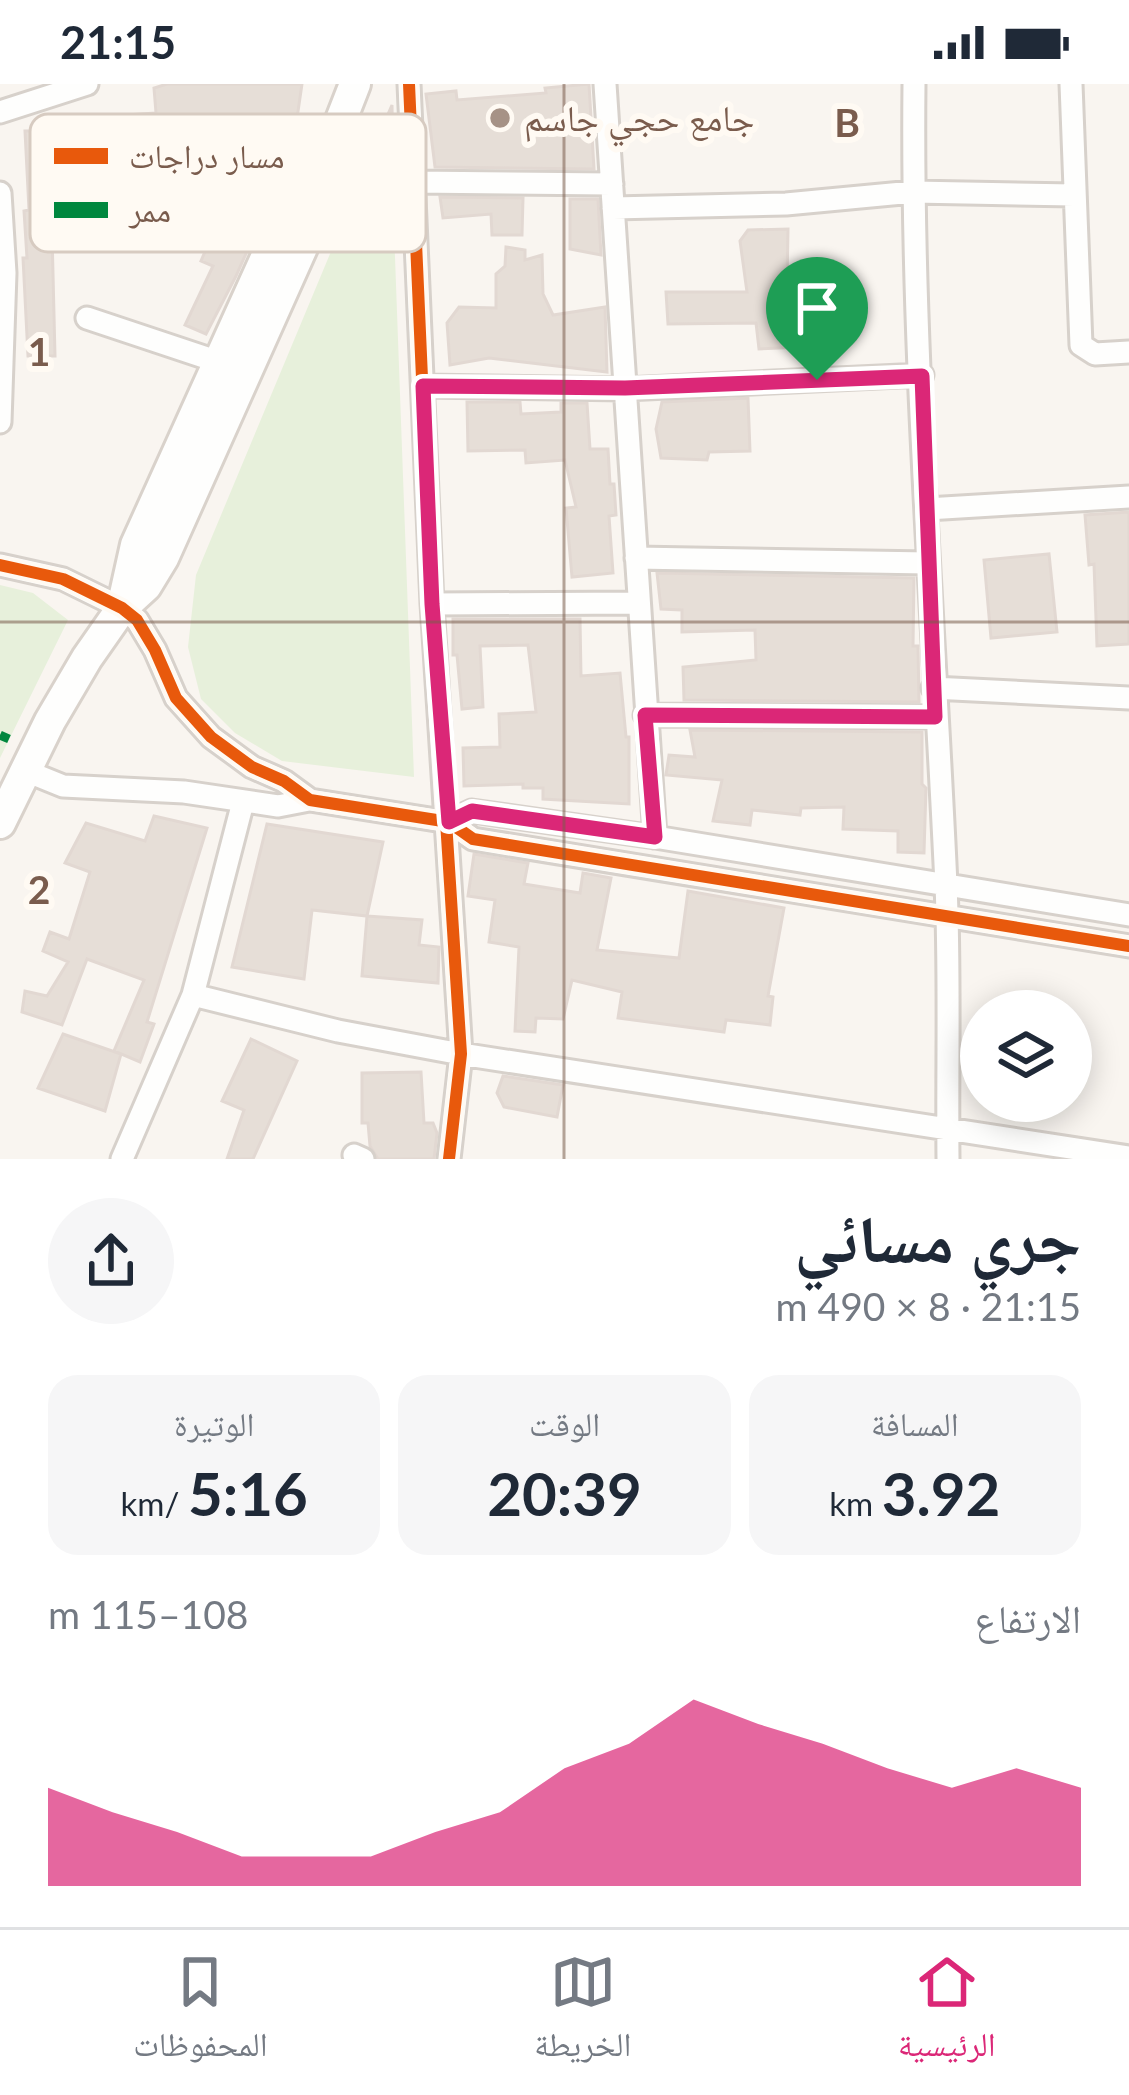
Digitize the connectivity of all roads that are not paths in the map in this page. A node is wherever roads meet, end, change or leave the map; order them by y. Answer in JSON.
{"nodes":[{"id":1,"x":87,"y":84,"type":"edge"},
{"id":2,"x":355,"y":84,"type":"edge"},
{"id":3,"x":409,"y":84,"type":"edge"},
{"id":4,"x":605,"y":84,"type":"edge"},
{"id":5,"x":914,"y":84,"type":"edge"},
{"id":6,"x":1071,"y":84,"type":"edge"},
{"id":7,"x":0,"y":112,"type":"edge"},
{"id":8,"x":343,"y":114,"type":"edge"},
{"id":9,"x":410,"y":114,"type":"edge"},
{"id":10,"x":426,"y":182,"type":"edge"},
{"id":11,"x":612,"y":184,"type":"junction"},
{"id":12,"x":913,"y":192,"type":"junction"},
{"id":13,"x":0,"y":193,"type":"edge"},
{"id":14,"x":1074,"y":195,"type":"junction"},
{"id":15,"x":613,"y":208,"type":"junction"},
{"id":16,"x":269,"y":252,"type":"edge"},
{"id":17,"x":299,"y":252,"type":"edge"},
{"id":18,"x":416,"y":252,"type":"edge"},
{"id":19,"x":87,"y":318,"type":"dead end"},
{"id":20,"x":1129,"y":352,"type":"edge"},
{"id":21,"x":2,"y":353,"type":"edge"},
{"id":22,"x":219,"y":362,"type":"junction"},
{"id":23,"x":922,"y":376,"type":"junction"},
{"id":24,"x":423,"y":386,"type":"junction"},
{"id":25,"x":625,"y":388,"type":"junction"},
{"id":26,"x":0,"y":422,"type":"edge"},
{"id":27,"x":1129,"y":497,"type":"edge"},
{"id":28,"x":927,"y":508,"type":"junction"},
{"id":29,"x":636,"y":558,"type":"junction"},
{"id":30,"x":928,"y":563,"type":"junction"},
{"id":31,"x":0,"y":565,"type":"edge"},
{"id":32,"x":637,"y":602,"type":"junction"},
{"id":33,"x":432,"y":604,"type":"junction"},
{"id":34,"x":122,"y":608,"type":"junction"},
{"id":35,"x":933,"y":688,"type":"junction"},
{"id":36,"x":1129,"y":698,"type":"edge"},
{"id":37,"x":645,"y":715,"type":"junction"},
{"id":38,"x":935,"y":717,"type":"junction"},
{"id":39,"x":26,"y":771,"type":"junction"},
{"id":40,"x":309,"y":800,"type":"junction"},
{"id":41,"x":243,"y":802,"type":"junction"},
{"id":42,"x":449,"y":822,"type":"junction"},
{"id":43,"x":0,"y":823,"type":"edge"},
{"id":44,"x":655,"y":837,"type":"junction"},
{"id":45,"x":946,"y":887,"type":"junction"},
{"id":46,"x":1129,"y":915,"type":"edge"},
{"id":47,"x":947,"y":919,"type":"junction"},
{"id":48,"x":1129,"y":946,"type":"edge"},
{"id":49,"x":194,"y":995,"type":"junction"},
{"id":50,"x":461,"y":1054,"type":"junction"},
{"id":51,"x":948,"y":1127,"type":"junction"},
{"id":52,"x":1129,"y":1157,"type":"edge"},
{"id":53,"x":122,"y":1159,"type":"edge"},
{"id":54,"x":449,"y":1159,"type":"edge"},
{"id":55,"x":948,"y":1159,"type":"edge"}],
"edges":[{"from":1,"to":7,"type":"street"},
{"from":2,"to":8,"type":"main road"},
{"from":3,"to":9,"type":"street"},
{"from":4,"to":11,"type":"street"},
{"from":5,"to":12,"type":"street"},
{"from":6,"to":14,"type":"street"},
{"from":10,"to":11,"type":"street"},
{"from":11,"to":15,"type":"street"},
{"from":12,"to":14,"type":"street"},
{"from":12,"to":15,"type":"street"},
{"from":12,"to":23,"type":"street"},
{"from":13,"to":21,"type":"street"},
{"from":14,"to":20,"type":"street"},
{"from":15,"to":25,"type":"street"},
{"from":16,"to":22,"type":"main road"},
{"from":17,"to":34,"type":"main road"},
{"from":18,"to":24,"type":"street"},
{"from":19,"to":22,"type":"street"},
{"from":21,"to":26,"type":"street"},
{"from":22,"to":34,"type":"main road"},
{"from":23,"to":25,"type":"street"},
{"from":23,"to":28,"type":"street"},
{"from":24,"to":25,"type":"street"},
{"from":24,"to":33,"type":"street"},
{"from":25,"to":29,"type":"street"},
{"from":27,"to":28,"type":"street"},
{"from":28,"to":30,"type":"street"},
{"from":29,"to":30,"type":"street"},
{"from":29,"to":32,"type":"street"},
{"from":30,"to":35,"type":"street"},
{"from":31,"to":34,"type":"street"},
{"from":32,"to":33,"type":"street"},
{"from":32,"to":37,"type":"street"},
{"from":33,"to":42,"type":"street"},
{"from":34,"to":39,"type":"main road"},
{"from":34,"to":40,"type":"street"},
{"from":35,"to":36,"type":"street"},
{"from":35,"to":38,"type":"street"},
{"from":37,"to":38,"type":"street"},
{"from":37,"to":44,"type":"street"},
{"from":38,"to":45,"type":"street"},
{"from":39,"to":41,"type":"street"},
{"from":39,"to":43,"type":"main road"},
{"from":40,"to":41,"type":"street"},
{"from":40,"to":42,"type":"street"},
{"from":41,"to":49,"type":"street"},
{"from":42,"to":44,"type":"street"},
{"from":42,"to":47,"type":"street"},
{"from":42,"to":50,"type":"street"},
{"from":44,"to":45,"type":"street"},
{"from":45,"to":46,"type":"street"},
{"from":45,"to":47,"type":"street"},
{"from":47,"to":48,"type":"street"},
{"from":47,"to":51,"type":"street"},
{"from":49,"to":50,"type":"street"},
{"from":49,"to":53,"type":"street"},
{"from":50,"to":51,"type":"street"},
{"from":50,"to":54,"type":"street"},
{"from":51,"to":52,"type":"street"},
{"from":51,"to":55,"type":"street"}]}
